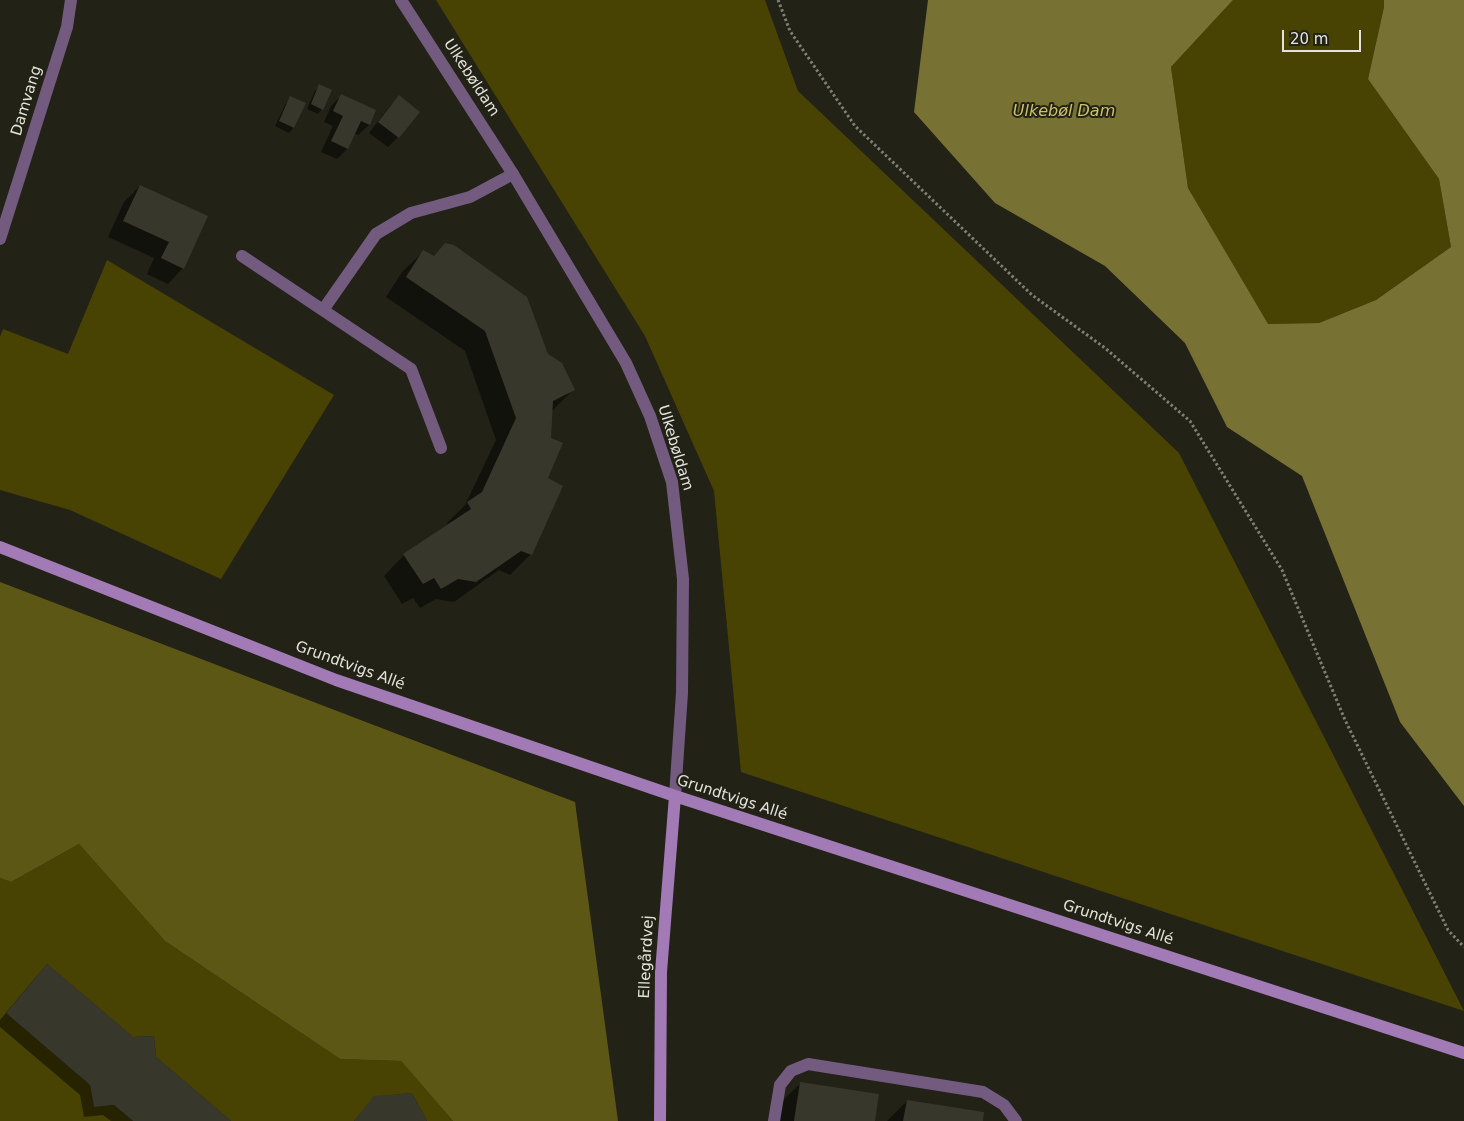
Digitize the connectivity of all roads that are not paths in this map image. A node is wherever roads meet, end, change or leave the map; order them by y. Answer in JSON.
{"nodes":[{"id":1,"x":70,"y":0,"type":"edge"},
{"id":2,"x":401,"y":0,"type":"edge"},
{"id":3,"x":513,"y":174,"type":"junction"},
{"id":4,"x":0,"y":239,"type":"edge"},
{"id":5,"x":242,"y":256,"type":"dead end"},
{"id":6,"x":323,"y":310,"type":"junction"},
{"id":7,"x":441,"y":448,"type":"dead end"},
{"id":8,"x":0,"y":547,"type":"edge"},
{"id":9,"x":675,"y":796,"type":"junction"},
{"id":10,"x":1464,"y":1053,"type":"edge"},
{"id":11,"x":660,"y":1121,"type":"edge"},
{"id":12,"x":774,"y":1121,"type":"edge"},
{"id":13,"x":1016,"y":1121,"type":"edge"}],
"edges":[{"from":1,"to":4,"type":"street","name":"Damvang"},
{"from":2,"to":3,"type":"street","name":"Ulkebøldam"},
{"from":3,"to":6,"type":"street"},
{"from":3,"to":9,"type":"street","name":"Ulkebøldam"},
{"from":5,"to":6,"type":"street"},
{"from":6,"to":7,"type":"street"},
{"from":8,"to":9,"type":"street","name":"Grundtvigs Allé"},
{"from":9,"to":10,"type":"street","name":"Grundtvigs Allé"},
{"from":9,"to":11,"type":"street","name":"Ellegårdvej"},
{"from":12,"to":13,"type":"street"}]}
